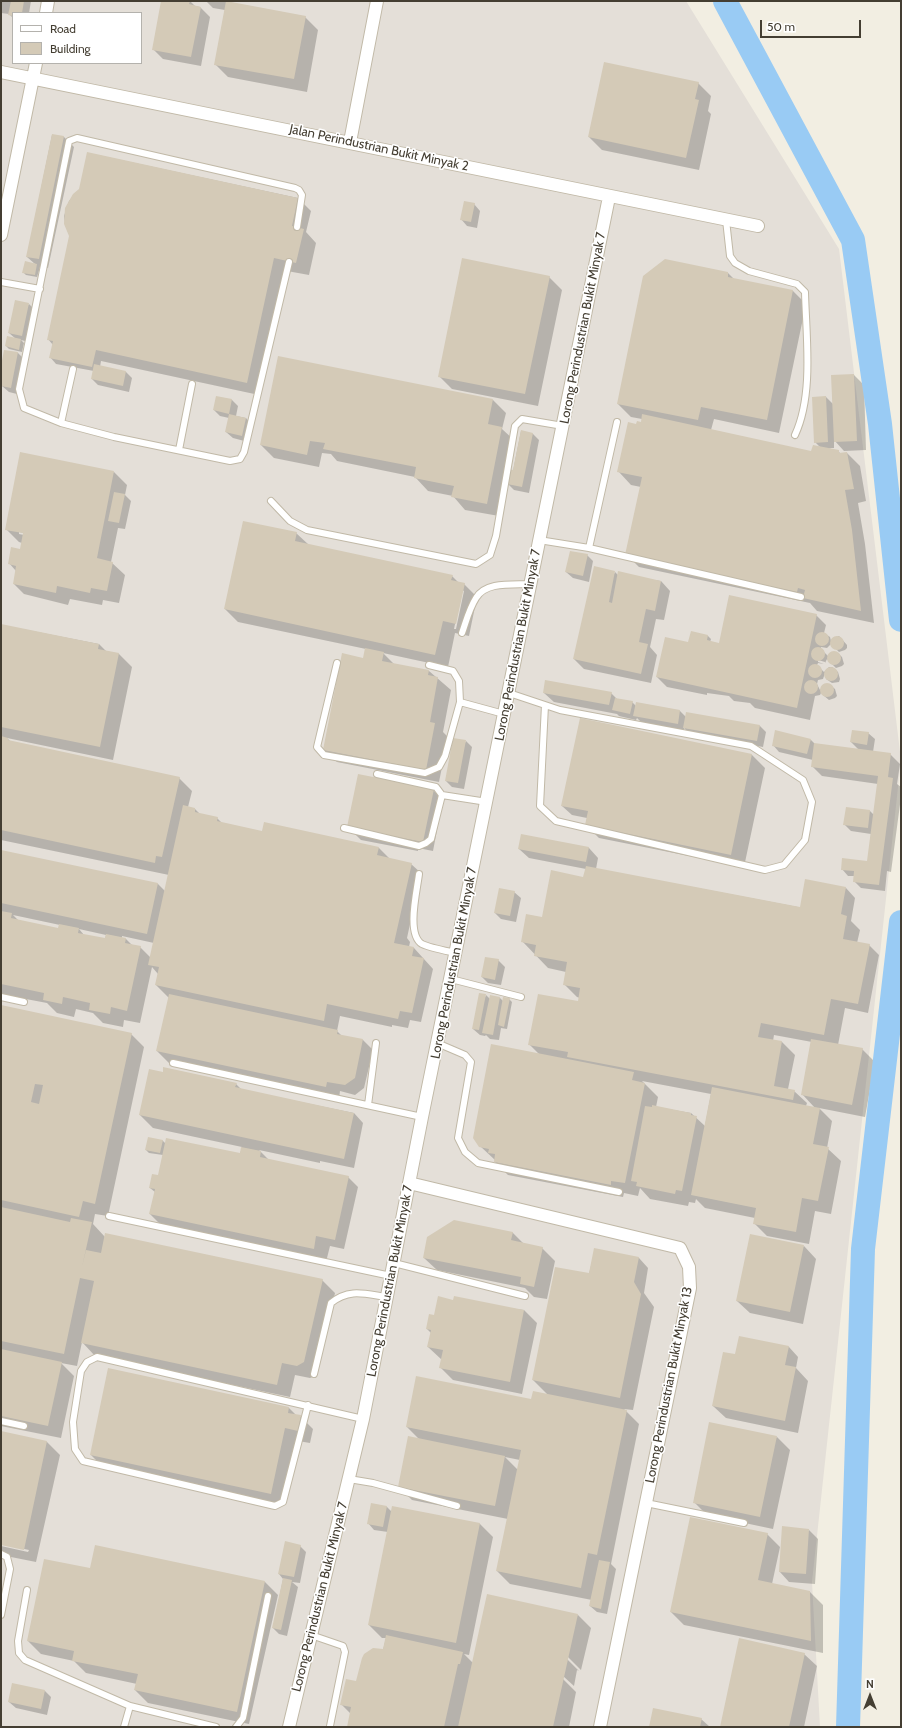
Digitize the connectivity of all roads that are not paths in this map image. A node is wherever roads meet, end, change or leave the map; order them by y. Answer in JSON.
{"nodes":[{"id":1,"x":48,"y":1,"type":"edge"},
{"id":2,"x":377,"y":1,"type":"edge"},
{"id":3,"x":46,"y":12,"type":"edge"},
{"id":4,"x":36,"y":64,"type":"edge"},
{"id":5,"x":1,"y":72,"type":"edge"},
{"id":6,"x":32,"y":78,"type":"junction"},
{"id":7,"x":350,"y":142,"type":"junction"},
{"id":8,"x":609,"y":197,"type":"junction"},
{"id":9,"x":726,"y":220,"type":"junction"},
{"id":10,"x":758,"y":226,"type":"dead end"},
{"id":11,"x":297,"y":227,"type":"dead end"},
{"id":12,"x":1,"y":235,"type":"edge"},
{"id":13,"x":289,"y":262,"type":"dead end"},
{"id":14,"x":1,"y":282,"type":"edge"},
{"id":15,"x":40,"y":289,"type":"junction"},
{"id":16,"x":73,"y":369,"type":"dead end"},
{"id":17,"x":192,"y":384,"type":"dead end"},
{"id":18,"x":617,"y":422,"type":"dead end"},
{"id":19,"x":61,"y":423,"type":"junction"},
{"id":20,"x":563,"y":426,"type":"junction"},
{"id":21,"x":795,"y":435,"type":"dead end"},
{"id":22,"x":179,"y":450,"type":"junction"},
{"id":23,"x":271,"y":501,"type":"dead end"},
{"id":24,"x":540,"y":540,"type":"junction"},
{"id":25,"x":589,"y":548,"type":"junction"},
{"id":26,"x":531,"y":584,"type":"junction"},
{"id":27,"x":801,"y":597,"type":"dead end"},
{"id":28,"x":462,"y":633,"type":"dead end"},
{"id":29,"x":337,"y":662,"type":"dead end"},
{"id":30,"x":429,"y":664,"type":"dead end"},
{"id":31,"x":509,"y":693,"type":"junction"},
{"id":32,"x":460,"y":702,"type":"junction"},
{"id":33,"x":545,"y":705,"type":"junction"},
{"id":34,"x":504,"y":714,"type":"junction"},
{"id":35,"x":378,"y":774,"type":"dead end"},
{"id":36,"x":442,"y":795,"type":"junction"},
{"id":37,"x":486,"y":802,"type":"junction"},
{"id":38,"x":344,"y":828,"type":"dead end"},
{"id":39,"x":419,"y":874,"type":"dead end"},
{"id":40,"x":456,"y":953,"type":"junction"},
{"id":41,"x":450,"y":979,"type":"junction"},
{"id":42,"x":1,"y":997,"type":"edge"},
{"id":43,"x":521,"y":997,"type":"dead end"},
{"id":44,"x":24,"y":1002,"type":"dead end"},
{"id":45,"x":376,"y":1043,"type":"dead end"},
{"id":46,"x":437,"y":1044,"type":"junction"},
{"id":47,"x":173,"y":1063,"type":"dead end"},
{"id":48,"x":368,"y":1105,"type":"junction"},
{"id":49,"x":422,"y":1117,"type":"junction"},
{"id":50,"x":409,"y":1182,"type":"junction"},
{"id":51,"x":619,"y":1192,"type":"dead end"},
{"id":52,"x":109,"y":1216,"type":"dead end"},
{"id":53,"x":394,"y":1263,"type":"junction"},
{"id":54,"x":391,"y":1276,"type":"junction"},
{"id":55,"x":525,"y":1296,"type":"dead end"},
{"id":56,"x":387,"y":1297,"type":"junction"},
{"id":57,"x":314,"y":1374,"type":"dead end"},
{"id":58,"x":308,"y":1405,"type":"junction"},
{"id":59,"x":363,"y":1419,"type":"junction"},
{"id":60,"x":1,"y":1421,"type":"edge"},
{"id":61,"x":24,"y":1426,"type":"dead end"},
{"id":62,"x":349,"y":1479,"type":"junction"},
{"id":63,"x":646,"y":1503,"type":"junction"},
{"id":64,"x":457,"y":1506,"type":"dead end"},
{"id":65,"x":744,"y":1523,"type":"dead end"},
{"id":66,"x":1,"y":1554,"type":"edge"},
{"id":67,"x":27,"y":1590,"type":"dead end"},
{"id":68,"x":268,"y":1596,"type":"dead end"},
{"id":69,"x":1,"y":1615,"type":"edge"},
{"id":70,"x":311,"y":1635,"type":"junction"},
{"id":71,"x":130,"y":1706,"type":"junction"},
{"id":72,"x":330,"y":1726,"type":"edge"},
{"id":73,"x":124,"y":1727,"type":"edge"},
{"id":74,"x":216,"y":1727,"type":"edge"},
{"id":75,"x":236,"y":1727,"type":"edge"},
{"id":76,"x":289,"y":1727,"type":"edge"},
{"id":77,"x":600,"y":1727,"type":"edge"}],
"edges":[{"from":1,"to":3,"type":"street"},
{"from":2,"to":7,"type":"street"},
{"from":4,"to":6,"type":"street"},
{"from":5,"to":6,"type":"street","name":"Jalan Perindustrian Bukit Minyak 2"},
{"from":6,"to":7,"type":"street","name":"Jalan Perindustrian Bukit Minyak 2"},
{"from":6,"to":12,"type":"street"},
{"from":7,"to":8,"type":"street","name":"Jalan Perindustrian Bukit Minyak 2"},
{"from":8,"to":9,"type":"street","name":"Jalan Perindustrian Bukit Minyak 2"},
{"from":8,"to":20,"type":"street","name":"Lorong Perindustrian Bukit Minyak 7"},
{"from":9,"to":10,"type":"street","name":"Jalan Perindustrian Bukit Minyak 2"},
{"from":9,"to":21,"type":"lane"},
{"from":11,"to":15,"type":"lane"},
{"from":13,"to":22,"type":"lane"},
{"from":14,"to":15,"type":"lane"},
{"from":15,"to":19,"type":"lane"},
{"from":16,"to":19,"type":"lane"},
{"from":17,"to":22,"type":"lane"},
{"from":18,"to":25,"type":"lane"},
{"from":19,"to":22,"type":"lane"},
{"from":20,"to":23,"type":"lane"},
{"from":20,"to":24,"type":"street","name":"Lorong Perindustrian Bukit Minyak 7"},
{"from":24,"to":25,"type":"lane"},
{"from":24,"to":26,"type":"street","name":"Lorong Perindustrian Bukit Minyak 7"},
{"from":25,"to":27,"type":"lane"},
{"from":26,"to":28,"type":"lane"},
{"from":26,"to":31,"type":"street","name":"Lorong Perindustrian Bukit Minyak 7"},
{"from":29,"to":32,"type":"lane"},
{"from":30,"to":32,"type":"lane"},
{"from":31,"to":33,"type":"lane"},
{"from":31,"to":34,"type":"street","name":"Lorong Perindustrian Bukit Minyak 7"},
{"from":32,"to":34,"type":"lane"},
{"from":33,"to":33,"type":"lane"},
{"from":34,"to":37,"type":"street","name":"Lorong Perindustrian Bukit Minyak 7"},
{"from":35,"to":36,"type":"lane"},
{"from":36,"to":37,"type":"lane"},
{"from":36,"to":38,"type":"lane"},
{"from":37,"to":40,"type":"street","name":"Lorong Perindustrian Bukit Minyak 7"},
{"from":39,"to":40,"type":"lane"},
{"from":40,"to":41,"type":"street","name":"Lorong Perindustrian Bukit Minyak 7"},
{"from":41,"to":43,"type":"lane"},
{"from":41,"to":46,"type":"street","name":"Lorong Perindustrian Bukit Minyak 7"},
{"from":42,"to":44,"type":"lane"},
{"from":45,"to":48,"type":"lane"},
{"from":46,"to":49,"type":"street","name":"Lorong Perindustrian Bukit Minyak 7"},
{"from":46,"to":51,"type":"lane"},
{"from":47,"to":48,"type":"lane"},
{"from":48,"to":49,"type":"lane"},
{"from":49,"to":50,"type":"street","name":"Lorong Perindustrian Bukit Minyak 7"},
{"from":50,"to":53,"type":"street","name":"Lorong Perindustrian Bukit Minyak 7"},
{"from":50,"to":63,"type":"street","name":"Lorong Perindustrian Bukit Minyak 13"},
{"from":52,"to":54,"type":"lane"},
{"from":53,"to":54,"type":"street","name":"Lorong Perindustrian Bukit Minyak 7"},
{"from":53,"to":55,"type":"lane"},
{"from":54,"to":56,"type":"street","name":"Lorong Perindustrian Bukit Minyak 7"},
{"from":56,"to":57,"type":"lane"},
{"from":56,"to":59,"type":"street","name":"Lorong Perindustrian Bukit Minyak 7"},
{"from":58,"to":58,"type":"lane"},
{"from":58,"to":59,"type":"lane"},
{"from":59,"to":62,"type":"street","name":"Lorong Perindustrian Bukit Minyak 7"},
{"from":60,"to":61,"type":"lane"},
{"from":62,"to":64,"type":"lane"},
{"from":62,"to":70,"type":"street","name":"Lorong Perindustrian Bukit Minyak 7"},
{"from":63,"to":65,"type":"lane"},
{"from":63,"to":77,"type":"street","name":"Lorong Perindustrian Bukit Minyak 13"},
{"from":66,"to":69,"type":"lane"},
{"from":67,"to":71,"type":"lane"},
{"from":68,"to":75,"type":"lane"},
{"from":70,"to":72,"type":"lane"},
{"from":70,"to":76,"type":"street","name":"Lorong Perindustrian Bukit Minyak 7"},
{"from":71,"to":73,"type":"lane"},
{"from":71,"to":74,"type":"lane"}]}
